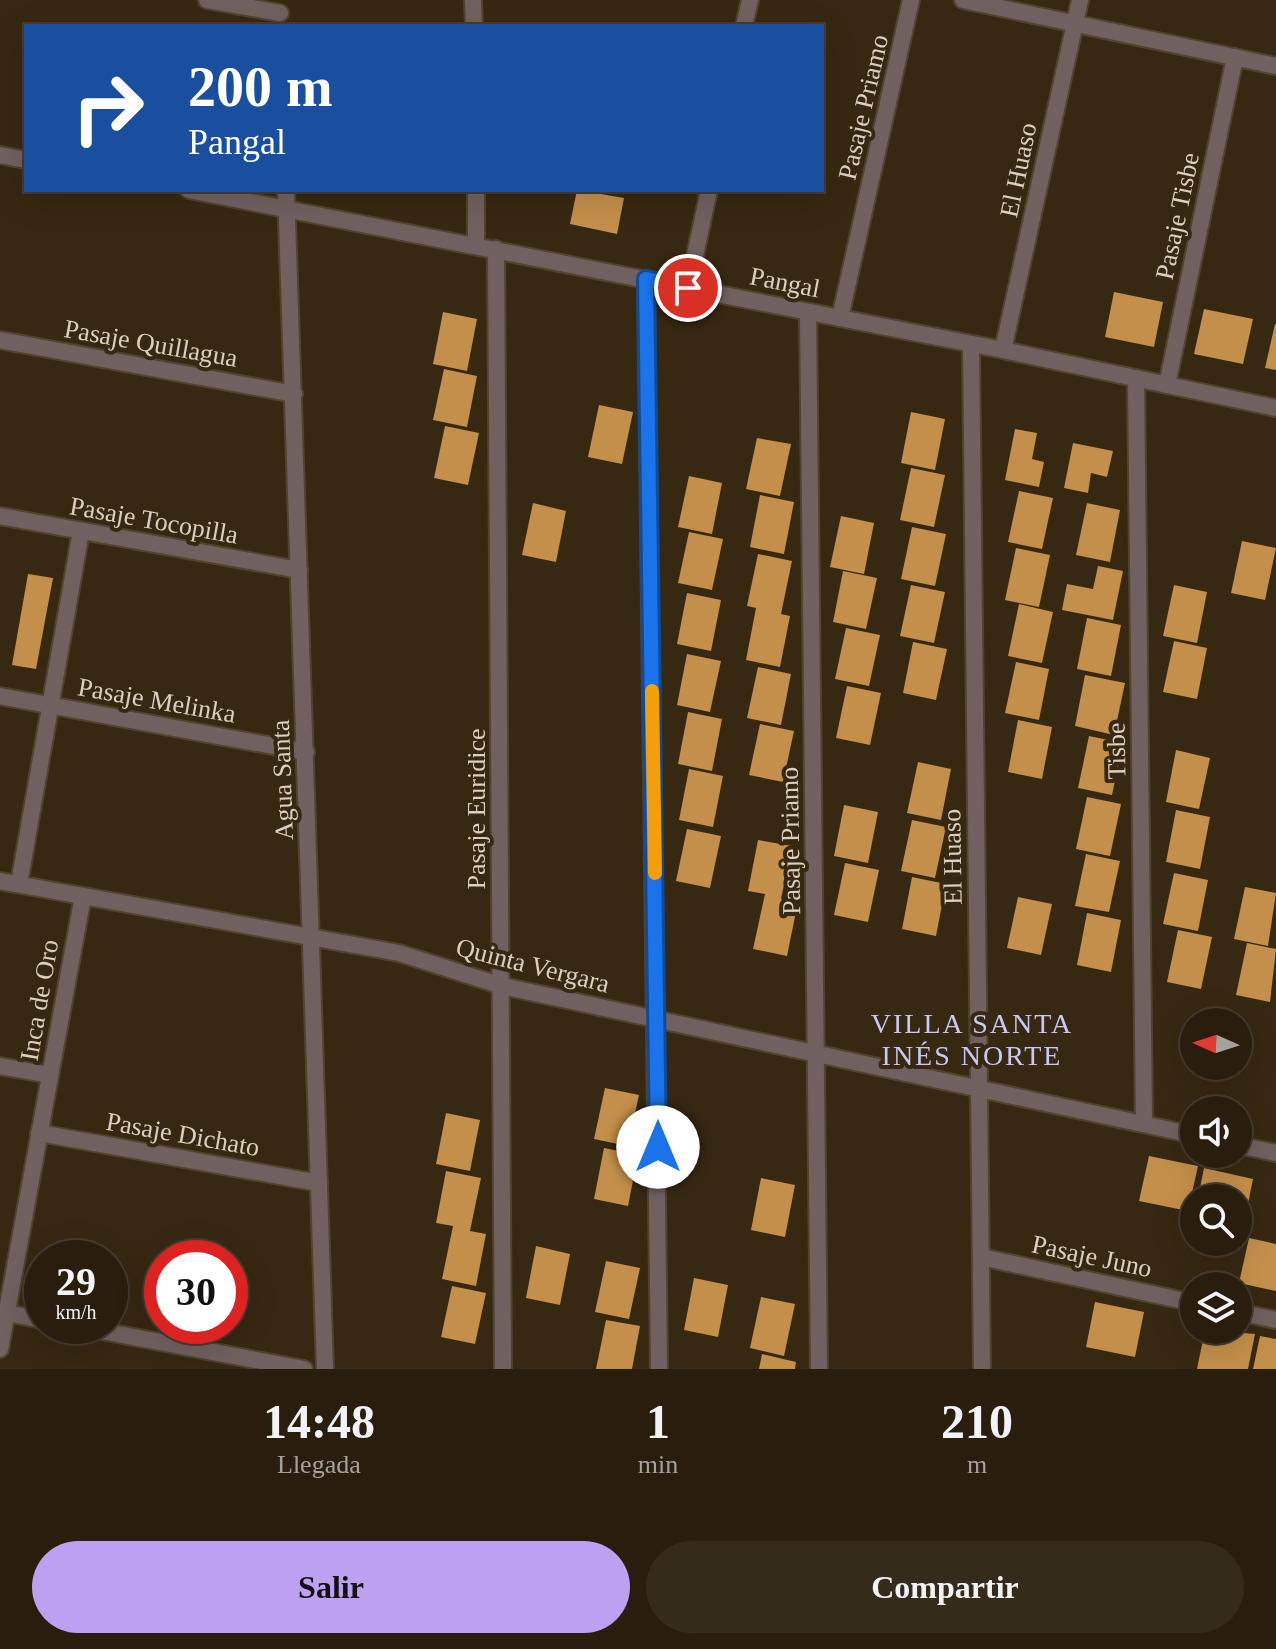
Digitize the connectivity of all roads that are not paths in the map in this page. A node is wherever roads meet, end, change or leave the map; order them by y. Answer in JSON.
{"nodes":[{"id":1,"x":207,"y":0,"type":"edge"},
{"id":2,"x":473,"y":0,"type":"edge"},
{"id":3,"x":750,"y":0,"type":"edge"},
{"id":4,"x":911,"y":0,"type":"edge"},
{"id":5,"x":963,"y":0,"type":"edge"},
{"id":6,"x":1080,"y":0,"type":"edge"},
{"id":7,"x":280,"y":13,"type":"edge"},
{"id":8,"x":474,"y":24,"type":"edge"},
{"id":9,"x":744,"y":24,"type":"edge"},
{"id":10,"x":1075,"y":24,"type":"junction"},
{"id":11,"x":1235,"y":57,"type":"junction"},
{"id":12,"x":1276,"y":66,"type":"edge"},
{"id":13,"x":0,"y":155,"type":"edge"},
{"id":14,"x":24,"y":160,"type":"edge"},
{"id":15,"x":200,"y":192,"type":"edge"},
{"id":16,"x":286,"y":192,"type":"edge"},
{"id":17,"x":476,"y":192,"type":"edge"},
{"id":18,"x":709,"y":192,"type":"edge"},
{"id":19,"x":287,"y":208,"type":"junction"},
{"id":20,"x":476,"y":246,"type":"junction"},
{"id":21,"x":496,"y":249,"type":"junction"},
{"id":22,"x":646,"y":279,"type":"junction"},
{"id":23,"x":688,"y":288,"type":"junction"},
{"id":24,"x":808,"y":312,"type":"junction"},
{"id":25,"x":840,"y":318,"type":"junction"},
{"id":26,"x":0,"y":340,"type":"edge"},
{"id":27,"x":971,"y":344,"type":"junction"},
{"id":28,"x":1003,"y":350,"type":"junction"},
{"id":29,"x":1136,"y":378,"type":"junction"},
{"id":30,"x":1167,"y":385,"type":"junction"},
{"id":31,"x":294,"y":394,"type":"junction"},
{"id":32,"x":1276,"y":408,"type":"edge"},
{"id":33,"x":0,"y":516,"type":"edge"},
{"id":34,"x":81,"y":531,"type":"junction"},
{"id":35,"x":299,"y":570,"type":"junction"},
{"id":36,"x":0,"y":696,"type":"edge"},
{"id":37,"x":51,"y":705,"type":"junction"},
{"id":38,"x":306,"y":752,"type":"junction"},
{"id":39,"x":0,"y":881,"type":"edge"},
{"id":40,"x":19,"y":884,"type":"junction"},
{"id":41,"x":83,"y":896,"type":"junction"},
{"id":42,"x":311,"y":938,"type":"junction"},
{"id":43,"x":502,"y":986,"type":"junction"},
{"id":44,"x":657,"y":1019,"type":"junction"},
{"id":45,"x":816,"y":1054,"type":"junction"},
{"id":46,"x":0,"y":1066,"type":"edge"},
{"id":47,"x":50,"y":1075,"type":"junction"},
{"id":48,"x":978,"y":1088,"type":"junction"},
{"id":49,"x":1144,"y":1124,"type":"junction"},
{"id":50,"x":1180,"y":1132,"type":"edge"},
{"id":51,"x":39,"y":1133,"type":"junction"},
{"id":52,"x":1252,"y":1148,"type":"edge"},
{"id":53,"x":1276,"y":1153,"type":"edge"},
{"id":54,"x":319,"y":1183,"type":"junction"},
{"id":55,"x":0,"y":1243,"type":"edge"},
{"id":56,"x":19,"y":1246,"type":"junction"},
{"id":57,"x":981,"y":1257,"type":"junction"},
{"id":58,"x":1180,"y":1300,"type":"edge"},
{"id":59,"x":7,"y":1313,"type":"junction"},
{"id":60,"x":1252,"y":1315,"type":"edge"},
{"id":61,"x":24,"y":1316,"type":"edge"},
{"id":62,"x":1276,"y":1320,"type":"edge"},
{"id":63,"x":128,"y":1336,"type":"edge"},
{"id":64,"x":0,"y":1349,"type":"edge"},
{"id":65,"x":304,"y":1369,"type":"edge"},
{"id":66,"x":325,"y":1369,"type":"edge"},
{"id":67,"x":503,"y":1369,"type":"edge"},
{"id":68,"x":659,"y":1369,"type":"edge"},
{"id":69,"x":819,"y":1369,"type":"edge"},
{"id":70,"x":982,"y":1369,"type":"edge"}],
"edges":[{"from":1,"to":7,"type":"street"},
{"from":2,"to":8,"type":"street"},
{"from":3,"to":9,"type":"street"},
{"from":4,"to":25,"type":"street","name":"Pasaje Priamo"},
{"from":5,"to":10,"type":"street"},
{"from":6,"to":10,"type":"street","name":"El Huaso"},
{"from":10,"to":11,"type":"street"},
{"from":10,"to":28,"type":"street","name":"El Huaso"},
{"from":11,"to":12,"type":"street"},
{"from":11,"to":30,"type":"street","name":"Pasaje Tisbe"},
{"from":13,"to":14,"type":"street"},
{"from":15,"to":19,"type":"street","name":"Pangal"},
{"from":16,"to":19,"type":"street","name":"Agua Santa"},
{"from":17,"to":20,"type":"street"},
{"from":18,"to":23,"type":"street"},
{"from":19,"to":20,"type":"street","name":"Pangal"},
{"from":19,"to":31,"type":"street","name":"Agua Santa"},
{"from":20,"to":21,"type":"street","name":"Pangal"},
{"from":21,"to":22,"type":"street","name":"Pangal"},
{"from":21,"to":43,"type":"street","name":"Pasaje Euridice"},
{"from":22,"to":23,"type":"street","name":"Pangal"},
{"from":22,"to":44,"type":"street"},
{"from":23,"to":24,"type":"street","name":"Pangal"},
{"from":24,"to":25,"type":"street","name":"Pangal"},
{"from":24,"to":45,"type":"street","name":"Pasaje Priamo"},
{"from":25,"to":27,"type":"street","name":"Pangal"},
{"from":26,"to":31,"type":"street","name":"Pasaje Quillagua"},
{"from":27,"to":28,"type":"street","name":"Pangal"},
{"from":27,"to":48,"type":"street","name":"El Huaso"},
{"from":28,"to":29,"type":"street","name":"Pangal"},
{"from":29,"to":30,"type":"street","name":"Pangal"},
{"from":29,"to":49,"type":"street","name":"Tisbe"},
{"from":30,"to":32,"type":"street","name":"Pangal"},
{"from":31,"to":35,"type":"street","name":"Agua Santa"},
{"from":33,"to":34,"type":"street","name":"Pasaje Tocopilla"},
{"from":34,"to":35,"type":"street","name":"Pasaje Tocopilla"},
{"from":34,"to":37,"type":"street"},
{"from":35,"to":38,"type":"street","name":"Agua Santa"},
{"from":36,"to":37,"type":"street","name":"Pasaje Melinka"},
{"from":37,"to":38,"type":"street","name":"Pasaje Melinka"},
{"from":37,"to":40,"type":"street"},
{"from":38,"to":42,"type":"street","name":"Agua Santa"},
{"from":39,"to":40,"type":"street","name":"Quinta Vergara"},
{"from":40,"to":41,"type":"street","name":"Quinta Vergara"},
{"from":41,"to":42,"type":"street","name":"Quinta Vergara"},
{"from":41,"to":47,"type":"street","name":"Inca de Oro"},
{"from":42,"to":43,"type":"street","name":"Quinta Vergara"},
{"from":42,"to":54,"type":"street","name":"Agua Santa"},
{"from":43,"to":44,"type":"street","name":"Quinta Vergara"},
{"from":43,"to":67,"type":"street","name":"Pasaje Euridice"},
{"from":44,"to":45,"type":"street","name":"Quinta Vergara"},
{"from":44,"to":68,"type":"street"},
{"from":45,"to":48,"type":"street","name":"Quinta Vergara"},
{"from":45,"to":69,"type":"street","name":"Pasaje Priamo"},
{"from":46,"to":47,"type":"street"},
{"from":47,"to":51,"type":"street","name":"Inca de Oro"},
{"from":48,"to":49,"type":"street","name":"Quinta Vergara"},
{"from":48,"to":57,"type":"street","name":"El Huaso"},
{"from":49,"to":50,"type":"street","name":"Quinta Vergara"},
{"from":51,"to":54,"type":"street","name":"Pasaje Dichato"},
{"from":51,"to":56,"type":"street","name":"Inca de Oro"},
{"from":52,"to":53,"type":"street"},
{"from":54,"to":66,"type":"street","name":"Agua Santa"},
{"from":55,"to":56,"type":"street"},
{"from":56,"to":59,"type":"street","name":"Inca de Oro"},
{"from":57,"to":58,"type":"street","name":"Pasaje Juno"},
{"from":57,"to":70,"type":"street","name":"El Huaso"},
{"from":59,"to":61,"type":"street"},
{"from":59,"to":64,"type":"street","name":"Inca de Oro"},
{"from":60,"to":62,"type":"street"},
{"from":63,"to":65,"type":"street"}]}
